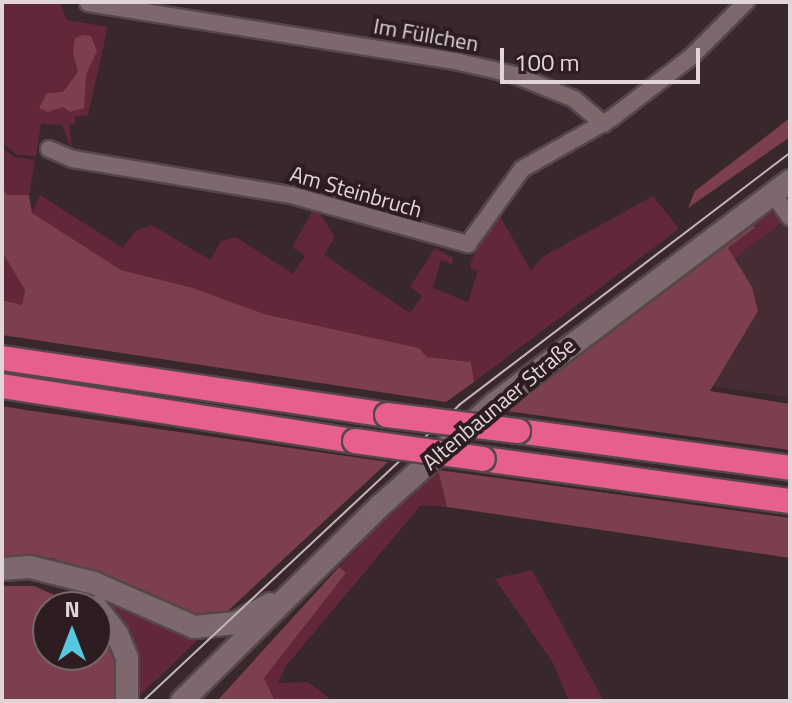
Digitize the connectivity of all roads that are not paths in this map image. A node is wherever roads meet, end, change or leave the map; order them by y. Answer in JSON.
{"nodes":[{"id":1,"x":746,"y":2,"type":"edge"},
{"id":2,"x":88,"y":3,"type":"edge"},
{"id":3,"x":604,"y":124,"type":"junction"},
{"id":4,"x":49,"y":149,"type":"dead end"},
{"id":5,"x":782,"y":187,"type":"edge"},
{"id":6,"x":790,"y":217,"type":"edge"},
{"id":7,"x":2,"y":358,"type":"edge"},
{"id":8,"x":2,"y":386,"type":"edge"},
{"id":9,"x":790,"y":468,"type":"edge"},
{"id":10,"x":790,"y":501,"type":"edge"},
{"id":11,"x":2,"y":569,"type":"edge"},
{"id":12,"x":50,"y":570,"type":"junction"},
{"id":13,"x":76,"y":591,"type":"edge"},
{"id":14,"x":289,"y":596,"type":"junction"},
{"id":15,"x":112,"y":628,"type":"edge"},
{"id":16,"x":232,"y":655,"type":"junction"},
{"id":17,"x":127,"y":701,"type":"edge"},
{"id":18,"x":182,"y":701,"type":"edge"},
{"id":19,"x":203,"y":701,"type":"edge"}],
"edges":[{"from":1,"to":3,"type":"street"},
{"from":2,"to":3,"type":"street","name":"Im Füllchen"},
{"from":3,"to":4,"type":"street","name":"Am Steinbruch"},
{"from":5,"to":6,"type":"street"},
{"from":5,"to":14,"type":"main road","name":"Altenbaunaer Straße"},
{"from":7,"to":9,"type":"highway","bridge":true},
{"from":8,"to":10,"type":"highway","bridge":true},
{"from":11,"to":12,"type":"main road"},
{"from":12,"to":13,"type":"main road"},
{"from":12,"to":14,"type":"main road"},
{"from":14,"to":16,"type":"main road","name":"Altenbaunaer Straße"},
{"from":15,"to":17,"type":"main road"},
{"from":16,"to":18,"type":"main road"},
{"from":16,"to":19,"type":"main road"}]}
